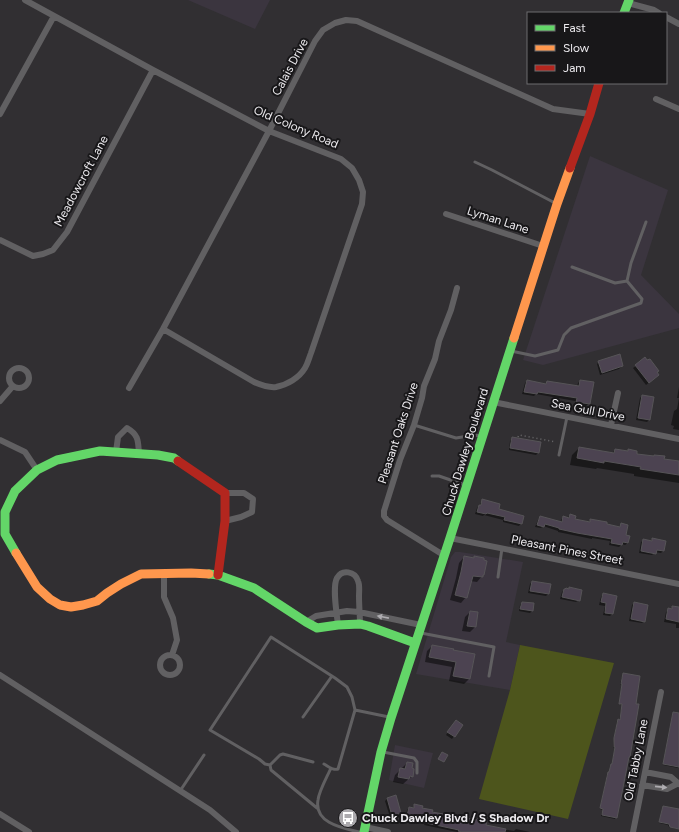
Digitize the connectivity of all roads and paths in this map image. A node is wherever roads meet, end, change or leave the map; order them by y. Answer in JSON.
{"nodes":[{"id":1,"x":25,"y":0,"type":"edge"},
{"id":2,"x":626,"y":1,"type":"edge"},
{"id":3,"x":624,"y":12,"type":"edge"},
{"id":4,"x":657,"y":12,"type":"edge"},
{"id":5,"x":54,"y":16,"type":"junction"},
{"id":6,"x":667,"y":18,"type":"edge"},
{"id":7,"x":679,"y":24,"type":"edge"},
{"id":8,"x":153,"y":70,"type":"junction"},
{"id":9,"x":599,"y":84,"type":"edge"},
{"id":10,"x":656,"y":99,"type":"dead end"},
{"id":11,"x":679,"y":109,"type":"edge"},
{"id":12,"x":0,"y":114,"type":"edge"},
{"id":13,"x":590,"y":114,"type":"junction"},
{"id":14,"x":269,"y":131,"type":"junction"},
{"id":15,"x":475,"y":162,"type":"dead end"},
{"id":16,"x":557,"y":204,"type":"junction"},
{"id":17,"x":446,"y":214,"type":"dead end"},
{"id":18,"x":646,"y":222,"type":"dead end"},
{"id":19,"x":0,"y":240,"type":"edge"},
{"id":20,"x":543,"y":246,"type":"junction"},
{"id":21,"x":572,"y":267,"type":"dead end"},
{"id":22,"x":627,"y":282,"type":"junction"},
{"id":23,"x":457,"y":288,"type":"dead end"},
{"id":24,"x":163,"y":329,"type":"junction"},
{"id":25,"x":509,"y":350,"type":"junction"},
{"id":26,"x":13,"y":386,"type":"dead end"},
{"id":27,"x":129,"y":388,"type":"dead end"},
{"id":28,"x":618,"y":393,"type":"dead end"},
{"id":29,"x":0,"y":401,"type":"edge"},
{"id":30,"x":493,"y":402,"type":"junction"},
{"id":31,"x":567,"y":417,"type":"junction"},
{"id":32,"x":414,"y":425,"type":"junction"},
{"id":33,"x":611,"y":425,"type":"junction"},
{"id":34,"x":482,"y":437,"type":"junction"},
{"id":35,"x":520,"y":437,"type":"dead end"},
{"id":36,"x":679,"y":439,"type":"edge"},
{"id":37,"x":0,"y":440,"type":"edge"},
{"id":38,"x":562,"y":443,"type":"junction"},
{"id":39,"x":116,"y":452,"type":"junction"},
{"id":40,"x":139,"y":454,"type":"junction"},
{"id":41,"x":559,"y":455,"type":"dead end"},
{"id":42,"x":37,"y":470,"type":"junction"},
{"id":43,"x":432,"y":476,"type":"dead end"},
{"id":44,"x":467,"y":486,"type":"junction"},
{"id":45,"x":225,"y":493,"type":"junction"},
{"id":46,"x":225,"y":521,"type":"junction"},
{"id":47,"x":3,"y":535,"type":"edge"},
{"id":48,"x":450,"y":538,"type":"junction"},
{"id":49,"x":502,"y":548,"type":"junction"},
{"id":50,"x":445,"y":556,"type":"junction"},
{"id":51,"x":164,"y":574,"type":"junction"},
{"id":52,"x":218,"y":575,"type":"junction"},
{"id":53,"x":498,"y":577,"type":"dead end"},
{"id":54,"x":679,"y":584,"type":"edge"},
{"id":55,"x":359,"y":612,"type":"junction"},
{"id":56,"x":337,"y":613,"type":"junction"},
{"id":57,"x":306,"y":622,"type":"junction"},
{"id":58,"x":360,"y":624,"type":"junction"},
{"id":59,"x":338,"y":625,"type":"junction"},
{"id":60,"x":420,"y":629,"type":"junction"},
{"id":61,"x":415,"y":643,"type":"junction"},
{"id":62,"x":172,"y":655,"type":"dead end"},
{"id":63,"x":0,"y":675,"type":"edge"},
{"id":64,"x":332,"y":676,"type":"junction"},
{"id":65,"x":489,"y":676,"type":"dead end"},
{"id":66,"x":661,"y":692,"type":"dead end"},
{"id":67,"x":355,"y":710,"type":"junction"},
{"id":68,"x":304,"y":717,"type":"dead end"},
{"id":69,"x":390,"y":718,"type":"junction"},
{"id":70,"x":381,"y":752,"type":"junction"},
{"id":71,"x":204,"y":756,"type":"dead end"},
{"id":72,"x":313,"y":762,"type":"dead end"},
{"id":73,"x":324,"y":764,"type":"dead end"},
{"id":74,"x":270,"y":765,"type":"junction"},
{"id":75,"x":331,"y":768,"type":"junction"},
{"id":76,"x":645,"y":772,"type":"junction"},
{"id":77,"x":417,"y":773,"type":"dead end"},
{"id":78,"x":679,"y":784,"type":"edge"},
{"id":79,"x":642,"y":785,"type":"junction"},
{"id":80,"x":180,"y":791,"type":"junction"},
{"id":81,"x":317,"y":808,"type":"junction"},
{"id":82,"x":0,"y":814,"type":"edge"},
{"id":83,"x":363,"y":830,"type":"edge"},
{"id":84,"x":29,"y":832,"type":"edge"},
{"id":85,"x":236,"y":832,"type":"edge"},
{"id":86,"x":388,"y":832,"type":"edge"},
{"id":87,"x":633,"y":832,"type":"edge"}],
"edges":[{"from":1,"to":5,"type":"street","name":"Old Colony Road"},
{"from":2,"to":3,"type":"street"},
{"from":2,"to":4,"type":"street"},
{"from":5,"to":8,"type":"street","name":"Old Colony Road"},
{"from":5,"to":12,"type":"street"},
{"from":6,"to":7,"type":"street"},
{"from":8,"to":14,"type":"street","name":"Old Colony Road"},
{"from":8,"to":19,"type":"street","name":"Meadowcroft Lane"},
{"from":9,"to":13,"type":"street","name":"Chuck Dawley Boulevard"},
{"from":10,"to":11,"type":"street"},
{"from":13,"to":14,"type":"street","name":"Calais Drive"},
{"from":13,"to":16,"type":"street","name":"Chuck Dawley Boulevard"},
{"from":14,"to":24,"type":"street","name":"Calais Drive"},
{"from":14,"to":24,"type":"street","name":"Old Colony Road"},
{"from":15,"to":16,"type":"lane"},
{"from":16,"to":20,"type":"street","name":"Chuck Dawley Boulevard"},
{"from":17,"to":20,"type":"street","name":"Lyman Lane"},
{"from":18,"to":22,"type":"lane"},
{"from":20,"to":25,"type":"street","name":"Chuck Dawley Boulevard"},
{"from":21,"to":22,"type":"lane"},
{"from":22,"to":25,"type":"lane"},
{"from":23,"to":32,"type":"street","name":"Pleasant Oaks Drive"},
{"from":24,"to":27,"type":"street","name":"Calais Drive"},
{"from":25,"to":30,"type":"street","name":"Chuck Dawley Boulevard"},
{"from":26,"to":29,"type":"street"},
{"from":28,"to":33,"type":"street"},
{"from":30,"to":31,"type":"street","name":"Sea Gull Drive"},
{"from":30,"to":34,"type":"street","name":"Chuck Dawley Boulevard"},
{"from":31,"to":33,"type":"street","name":"Sea Gull Drive"},
{"from":31,"to":38,"type":"lane"},
{"from":32,"to":34,"type":"lane"},
{"from":32,"to":50,"type":"street","name":"Pleasant Oaks Drive"},
{"from":33,"to":36,"type":"street","name":"Sea Gull Drive"},
{"from":34,"to":44,"type":"street","name":"Chuck Dawley Boulevard"},
{"from":35,"to":38,"type":"path"},
{"from":37,"to":42,"type":"street"},
{"from":38,"to":41,"type":"lane"},
{"from":39,"to":40,"type":"street"},
{"from":39,"to":40,"type":"street"},
{"from":39,"to":42,"type":"street"},
{"from":40,"to":45,"type":"street"},
{"from":42,"to":47,"type":"street"},
{"from":43,"to":44,"type":"lane"},
{"from":44,"to":48,"type":"street","name":"Chuck Dawley Boulevard"},
{"from":45,"to":46,"type":"street"},
{"from":45,"to":46,"type":"street"},
{"from":46,"to":52,"type":"street"},
{"from":47,"to":51,"type":"street"},
{"from":48,"to":49,"type":"street","name":"Pleasant Pines Street"},
{"from":48,"to":50,"type":"street","name":"Chuck Dawley Boulevard"},
{"from":49,"to":53,"type":"lane"},
{"from":49,"to":54,"type":"street","name":"Pleasant Pines Street"},
{"from":50,"to":60,"type":"street","name":"Chuck Dawley Boulevard"},
{"from":51,"to":52,"type":"street"},
{"from":51,"to":62,"type":"street"},
{"from":52,"to":57,"type":"street"},
{"from":55,"to":56,"type":"street"},
{"from":55,"to":56,"type":"street"},
{"from":55,"to":58,"type":"street"},
{"from":60,"to":55,"type":"street","one_way":true},
{"from":56,"to":57,"type":"street"},
{"from":56,"to":59,"type":"street"},
{"from":57,"to":59,"type":"street"},
{"from":58,"to":59,"type":"street"},
{"from":58,"to":61,"type":"street"},
{"from":60,"to":61,"type":"street","name":"Chuck Dawley Boulevard"},
{"from":60,"to":65,"type":"lane"},
{"from":61,"to":69,"type":"street","name":"Chuck Dawley Boulevard"},
{"from":63,"to":80,"type":"street"},
{"from":64,"to":67,"type":"lane"},
{"from":64,"to":68,"type":"lane"},
{"from":64,"to":74,"type":"lane"},
{"from":66,"to":76,"type":"street","name":"Old Tabby Lane"},
{"from":67,"to":69,"type":"lane"},
{"from":67,"to":75,"type":"lane"},
{"from":69,"to":70,"type":"street","name":"Chuck Dawley Boulevard"},
{"from":70,"to":77,"type":"lane"},
{"from":70,"to":83,"type":"street","name":"Chuck Dawley Boulevard"},
{"from":71,"to":80,"type":"lane"},
{"from":72,"to":74,"type":"lane"},
{"from":73,"to":75,"type":"lane"},
{"from":74,"to":81,"type":"lane"},
{"from":75,"to":81,"type":"lane"},
{"from":76,"to":78,"type":"street"},
{"from":76,"to":79,"type":"street","name":"Old Tabby Lane"},
{"from":79,"to":78,"type":"street","one_way":true},
{"from":79,"to":87,"type":"street","name":"Old Tabby Lane"},
{"from":80,"to":85,"type":"street"},
{"from":81,"to":83,"type":"lane"},
{"from":82,"to":84,"type":"street"},
{"from":83,"to":86,"type":"street"}]}
